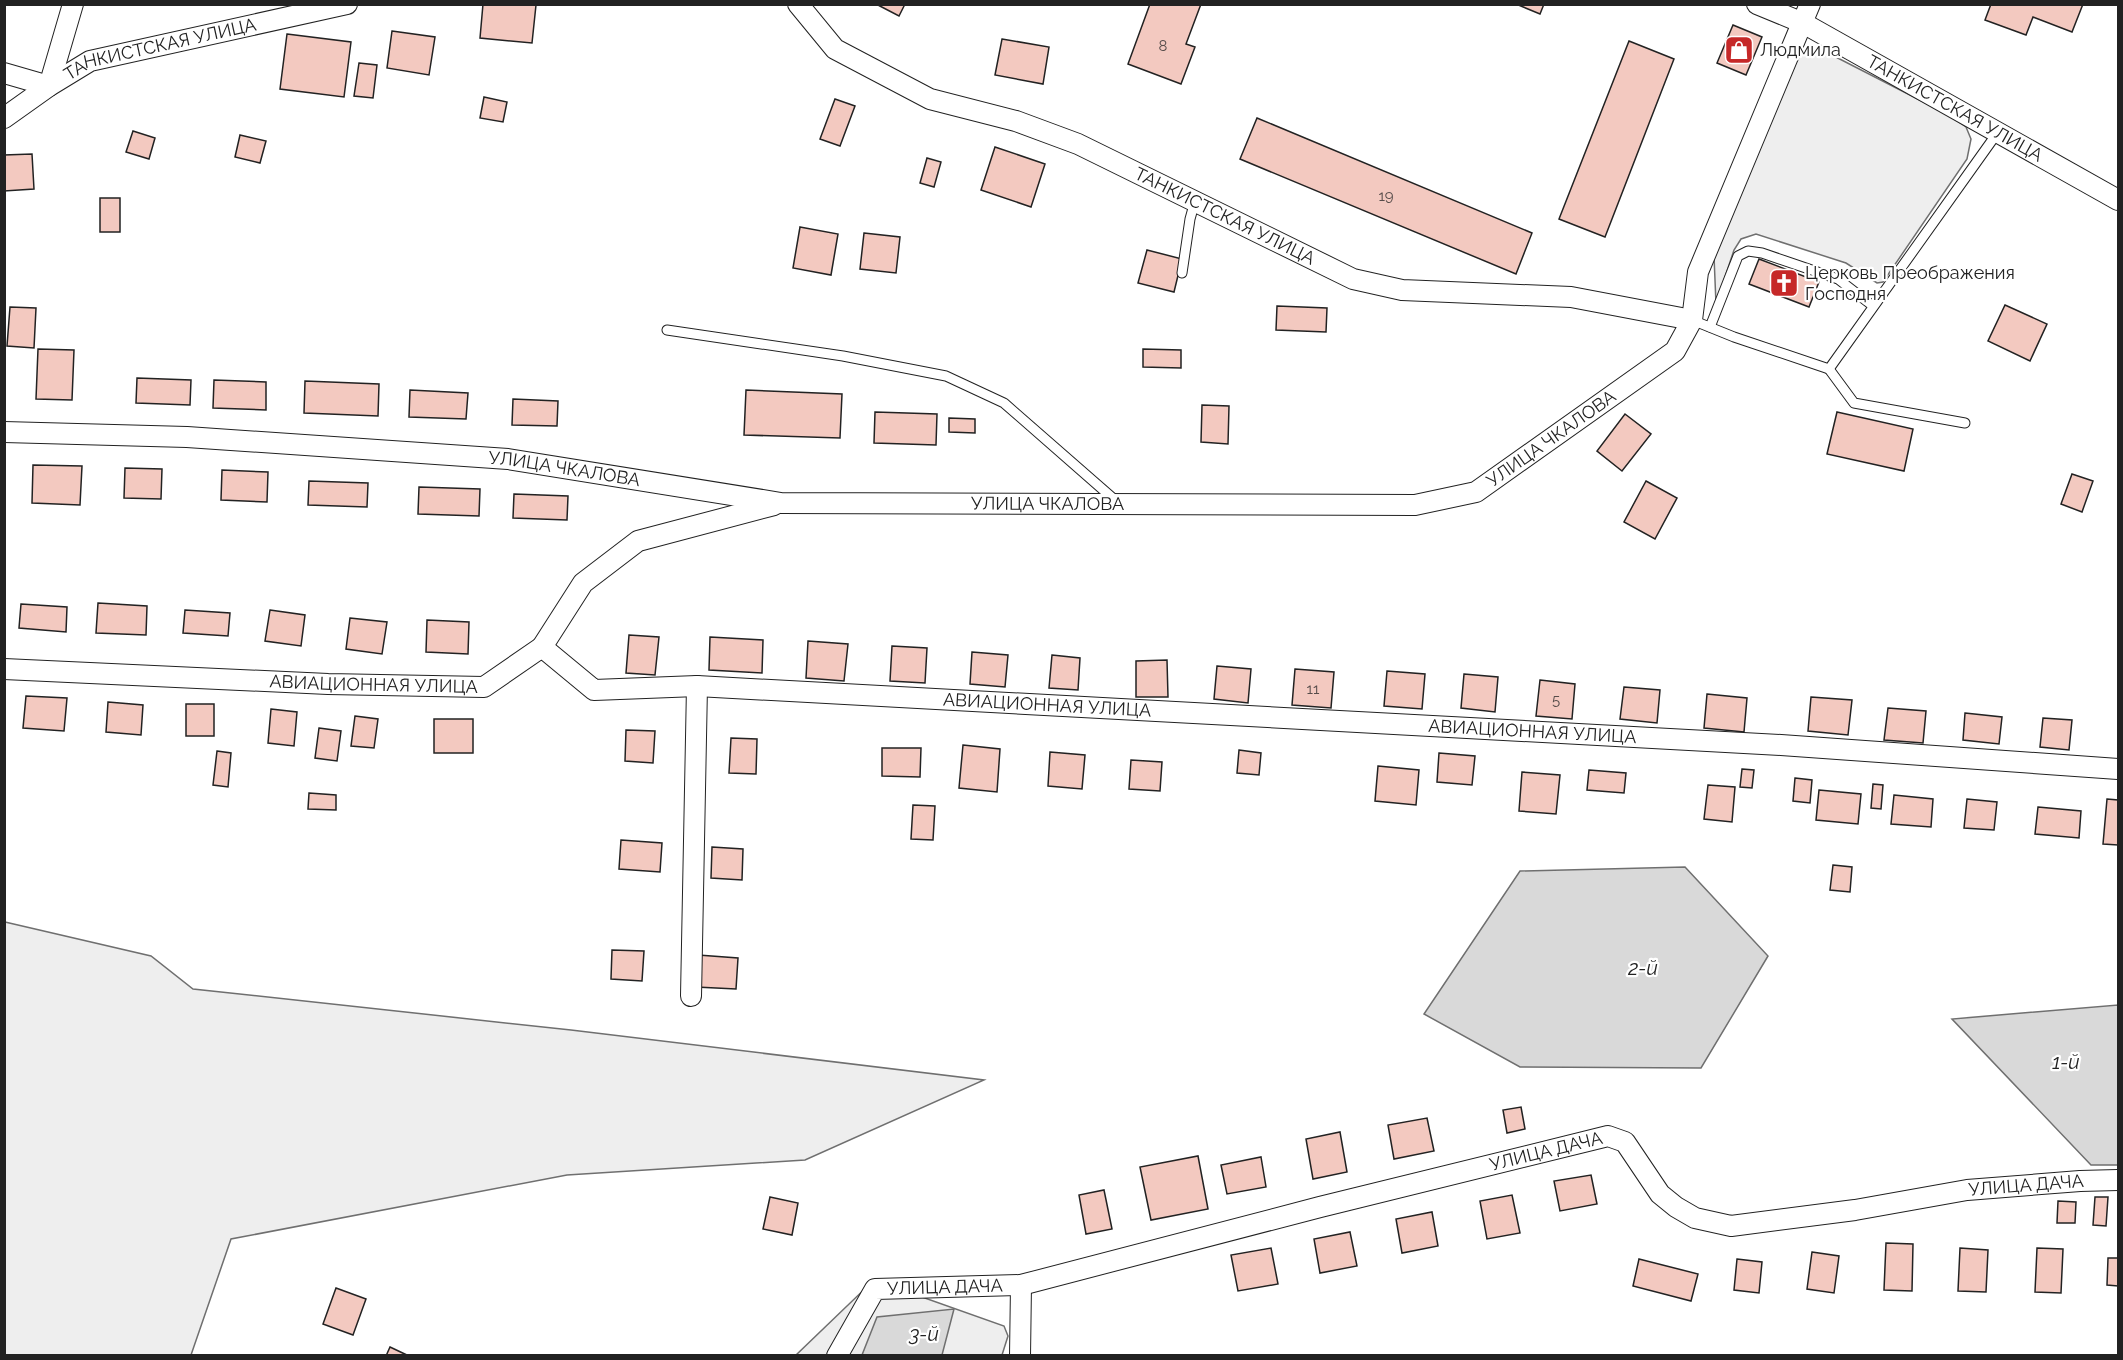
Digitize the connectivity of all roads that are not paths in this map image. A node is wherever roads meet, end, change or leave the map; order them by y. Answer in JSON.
{"nodes":[{"id":1,"x":73,"y":4,"type":"edge"},
{"id":2,"x":347,"y":4,"type":"edge"},
{"id":3,"x":798,"y":4,"type":"edge"},
{"id":4,"x":1757,"y":4,"type":"edge"},
{"id":5,"x":1810,"y":4,"type":"edge"},
{"id":6,"x":1803,"y":23,"type":"junction"},
{"id":7,"x":4,"y":73,"type":"edge"},
{"id":8,"x":49,"y":86,"type":"junction"},
{"id":9,"x":4,"y":118,"type":"edge"},
{"id":10,"x":1998,"y":132,"type":"junction"},
{"id":11,"x":1195,"y":200,"type":"junction"},
{"id":12,"x":2118,"y":200,"type":"edge"},
{"id":13,"x":1182,"y":273,"type":"dead end"},
{"id":14,"x":1873,"y":306,"type":"junction"},
{"id":15,"x":1701,"y":323,"type":"junction"},
{"id":16,"x":668,"y":330,"type":"dead end"},
{"id":17,"x":1829,"y":369,"type":"junction"},
{"id":18,"x":1965,"y":423,"type":"dead end"},
{"id":19,"x":4,"y":432,"type":"edge"},
{"id":20,"x":781,"y":502,"type":"junction"},
{"id":21,"x":1119,"y":504,"type":"junction"},
{"id":22,"x":542,"y":647,"type":"junction"},
{"id":23,"x":4,"y":669,"type":"edge"},
{"id":24,"x":697,"y":686,"type":"junction"},
{"id":25,"x":2118,"y":770,"type":"edge"},
{"id":26,"x":691,"y":996,"type":"dead end"},
{"id":27,"x":2118,"y":1180,"type":"edge"},
{"id":28,"x":1021,"y":1285,"type":"junction"},
{"id":29,"x":837,"y":1356,"type":"edge"},
{"id":30,"x":1020,"y":1356,"type":"edge"}],
"edges":[{"from":1,"to":8,"type":"street"},
{"from":2,"to":8,"type":"street","name":"ТАНКИСТСКАЯ УЛИЦА"},
{"from":3,"to":11,"type":"street","name":"ТАНКИСТСКАЯ УЛИЦА"},
{"from":4,"to":6,"type":"street","name":"ТАНКИСТСКАЯ УЛИЦА"},
{"from":5,"to":6,"type":"street","name":"УЛИЦА ЧКАЛОВА"},
{"from":6,"to":10,"type":"street","name":"ТАНКИСТСКАЯ УЛИЦА"},
{"from":6,"to":15,"type":"street","name":"УЛИЦА ЧКАЛОВА"},
{"from":7,"to":8,"type":"street"},
{"from":8,"to":9,"type":"street","name":"ТАНКИСТСКАЯ УЛИЦА"},
{"from":10,"to":12,"type":"street","name":"ТАНКИСТСКАЯ УЛИЦА"},
{"from":10,"to":14,"type":"lane"},
{"from":11,"to":13,"type":"lane"},
{"from":11,"to":15,"type":"street","name":"ТАНКИСТСКАЯ УЛИЦА"},
{"from":14,"to":15,"type":"lane"},
{"from":14,"to":17,"type":"lane"},
{"from":15,"to":17,"type":"lane"},
{"from":15,"to":21,"type":"street","name":"УЛИЦА ЧКАЛОВА"},
{"from":16,"to":21,"type":"lane"},
{"from":17,"to":18,"type":"lane"},
{"from":19,"to":20,"type":"street","name":"УЛИЦА ЧКАЛОВА"},
{"from":20,"to":21,"type":"street","name":"УЛИЦА ЧКАЛОВА"},
{"from":20,"to":22,"type":"street"},
{"from":22,"to":23,"type":"street","name":"АВИАЦИОННАЯ УЛИЦА"},
{"from":22,"to":24,"type":"street","name":"АВИАЦИОННАЯ УЛИЦА"},
{"from":24,"to":25,"type":"street","name":"АВИАЦИОННАЯ УЛИЦА"},
{"from":24,"to":26,"type":"street"},
{"from":27,"to":28,"type":"street","name":"УЛИЦА ДАЧА"},
{"from":28,"to":29,"type":"street","name":"УЛИЦА ДАЧА"},
{"from":28,"to":30,"type":"street","name":"УЛИЦА ДАЧА"}]}
